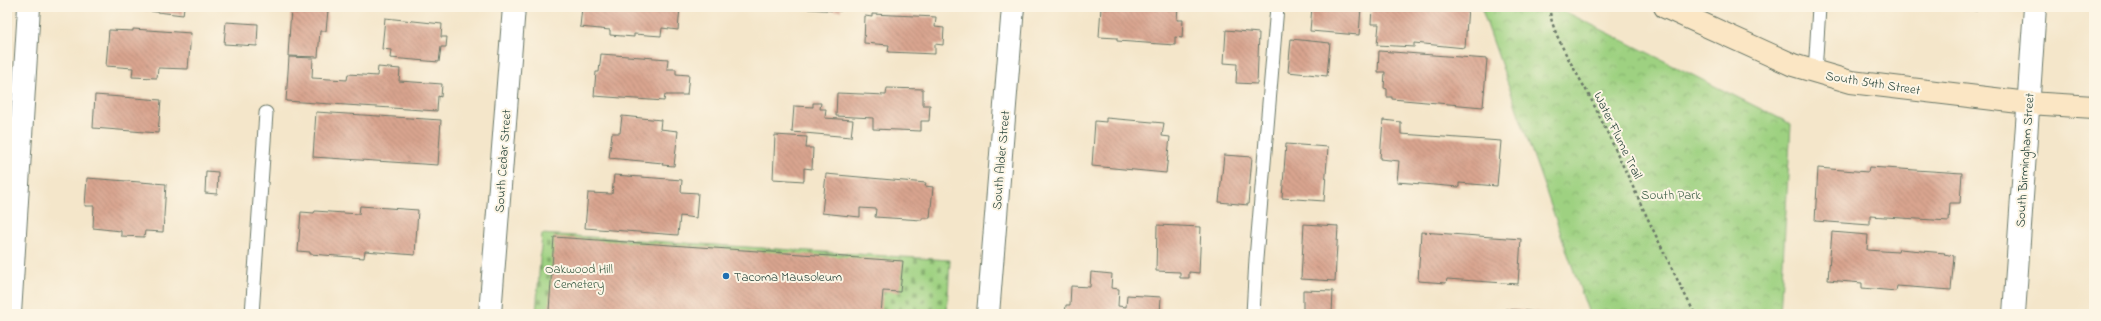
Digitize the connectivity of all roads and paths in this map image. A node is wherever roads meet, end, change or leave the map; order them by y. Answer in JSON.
{"nodes":[{"id":1,"x":29,"y":7,"type":"edge"},
{"id":2,"x":514,"y":7,"type":"edge"},
{"id":3,"x":1012,"y":7,"type":"edge"},
{"id":4,"x":1278,"y":7,"type":"edge"},
{"id":5,"x":1550,"y":7,"type":"edge"},
{"id":6,"x":1665,"y":7,"type":"edge"},
{"id":7,"x":1819,"y":7,"type":"edge"},
{"id":8,"x":2035,"y":7,"type":"edge"},
{"id":9,"x":1815,"y":73,"type":"junction"},
{"id":10,"x":2028,"y":103,"type":"junction"},
{"id":11,"x":2094,"y":107,"type":"edge"},
{"id":12,"x":266,"y":113,"type":"dead end"},
{"id":13,"x":10,"y":314,"type":"edge"},
{"id":14,"x":252,"y":314,"type":"edge"},
{"id":15,"x":490,"y":314,"type":"edge"},
{"id":16,"x":988,"y":314,"type":"edge"},
{"id":17,"x":1253,"y":314,"type":"edge"},
{"id":18,"x":1695,"y":314,"type":"edge"},
{"id":19,"x":2014,"y":314,"type":"edge"}],
"edges":[{"from":1,"to":13,"type":"street"},
{"from":2,"to":15,"type":"street","name":"South Cedar Street"},
{"from":3,"to":16,"type":"street","name":"South Alder Street"},
{"from":4,"to":17,"type":"lane"},
{"from":5,"to":18,"type":"path","name":"Water Flume Trail"},
{"from":6,"to":9,"type":"street","name":"South 54th Street"},
{"from":7,"to":9,"type":"lane"},
{"from":8,"to":10,"type":"street","name":"South Birmingham Street"},
{"from":9,"to":10,"type":"street","name":"South 54th Street"},
{"from":10,"to":11,"type":"street","name":"South 54th Street"},
{"from":10,"to":19,"type":"street","name":"South Birmingham Street"},
{"from":12,"to":14,"type":"lane"}]}
